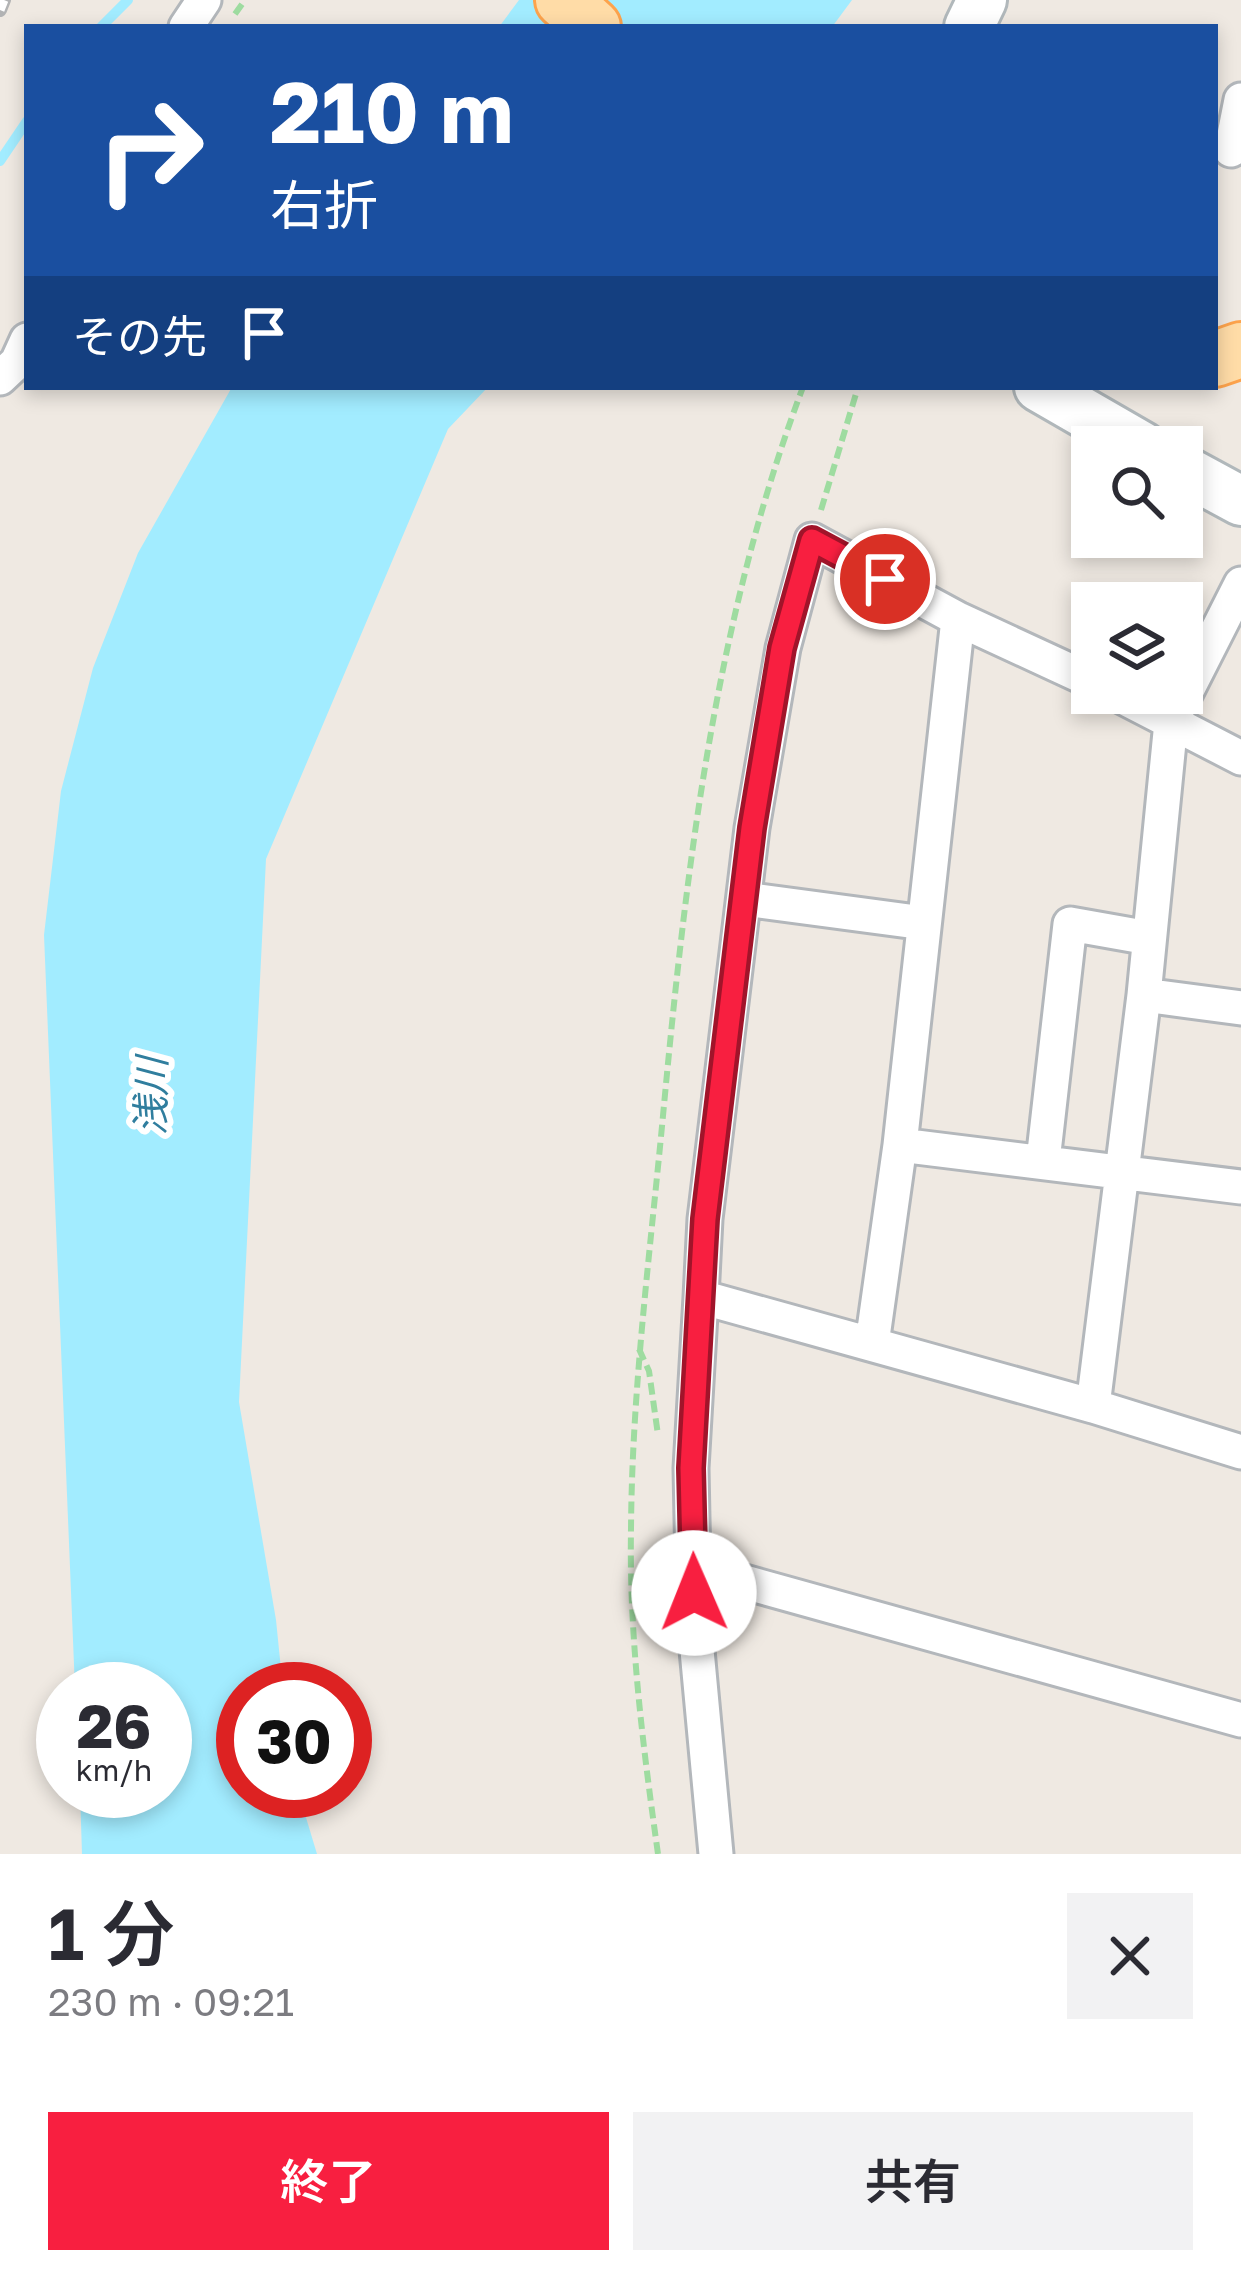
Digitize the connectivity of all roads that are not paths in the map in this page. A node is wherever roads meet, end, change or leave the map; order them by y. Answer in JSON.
{"nodes":[{"id":1,"x":562,"y":0,"type":"edge"},
{"id":2,"x":590,"y":24,"type":"edge"},
{"id":3,"x":1241,"y":100,"type":"edge"},
{"id":4,"x":1229,"y":150,"type":"edge"},
{"id":5,"x":24,"y":347,"type":"edge"},
{"id":6,"x":0,"y":378,"type":"edge"},
{"id":7,"x":1044,"y":390,"type":"edge"},
{"id":8,"x":1107,"y":426,"type":"edge"},
{"id":9,"x":1203,"y":480,"type":"edge"},
{"id":10,"x":1241,"y":501,"type":"edge"},
{"id":11,"x":1241,"y":584,"type":"edge"},
{"id":12,"x":958,"y":619,"type":"junction"},
{"id":13,"x":1071,"y":671,"type":"edge"},
{"id":14,"x":1156,"y":714,"type":"edge"},
{"id":15,"x":1171,"y":722,"type":"junction"},
{"id":16,"x":1241,"y":758,"type":"edge"},
{"id":17,"x":744,"y":899,"type":"junction"},
{"id":18,"x":924,"y":922,"type":"junction"},
{"id":19,"x":1149,"y":938,"type":"junction"},
{"id":20,"x":1144,"y":995,"type":"junction"},
{"id":21,"x":1241,"y":1008,"type":"edge"},
{"id":22,"x":900,"y":1145,"type":"junction"},
{"id":23,"x":1043,"y":1161,"type":"junction"},
{"id":24,"x":1120,"y":1174,"type":"junction"},
{"id":25,"x":1241,"y":1187,"type":"edge"},
{"id":26,"x":701,"y":1298,"type":"junction"},
{"id":27,"x":872,"y":1344,"type":"junction"},
{"id":28,"x":1094,"y":1406,"type":"junction"},
{"id":29,"x":1241,"y":1452,"type":"edge"},
{"id":30,"x":694,"y":1568,"type":"junction"},
{"id":31,"x":1241,"y":1720,"type":"edge"},
{"id":32,"x":716,"y":1854,"type":"edge"}],
"edges":[{"from":1,"to":2,"type":"main road"},
{"from":3,"to":4,"type":"street"},
{"from":5,"to":6,"type":"street"},
{"from":7,"to":8,"type":"street"},
{"from":9,"to":10,"type":"street"},
{"from":11,"to":15,"type":"street"},
{"from":12,"to":13,"type":"street"},
{"from":12,"to":17,"type":"street"},
{"from":12,"to":18,"type":"street"},
{"from":14,"to":15,"type":"street"},
{"from":15,"to":16,"type":"street"},
{"from":15,"to":19,"type":"street"},
{"from":17,"to":18,"type":"street"},
{"from":17,"to":26,"type":"street"},
{"from":18,"to":22,"type":"street"},
{"from":19,"to":20,"type":"street"},
{"from":19,"to":23,"type":"street"},
{"from":20,"to":21,"type":"street"},
{"from":20,"to":24,"type":"street"},
{"from":22,"to":23,"type":"street"},
{"from":22,"to":27,"type":"street"},
{"from":23,"to":24,"type":"street"},
{"from":24,"to":25,"type":"street"},
{"from":24,"to":28,"type":"street"},
{"from":26,"to":27,"type":"street"},
{"from":26,"to":30,"type":"street"},
{"from":27,"to":28,"type":"street"},
{"from":28,"to":29,"type":"street"},
{"from":30,"to":31,"type":"street"},
{"from":30,"to":32,"type":"street"}]}
